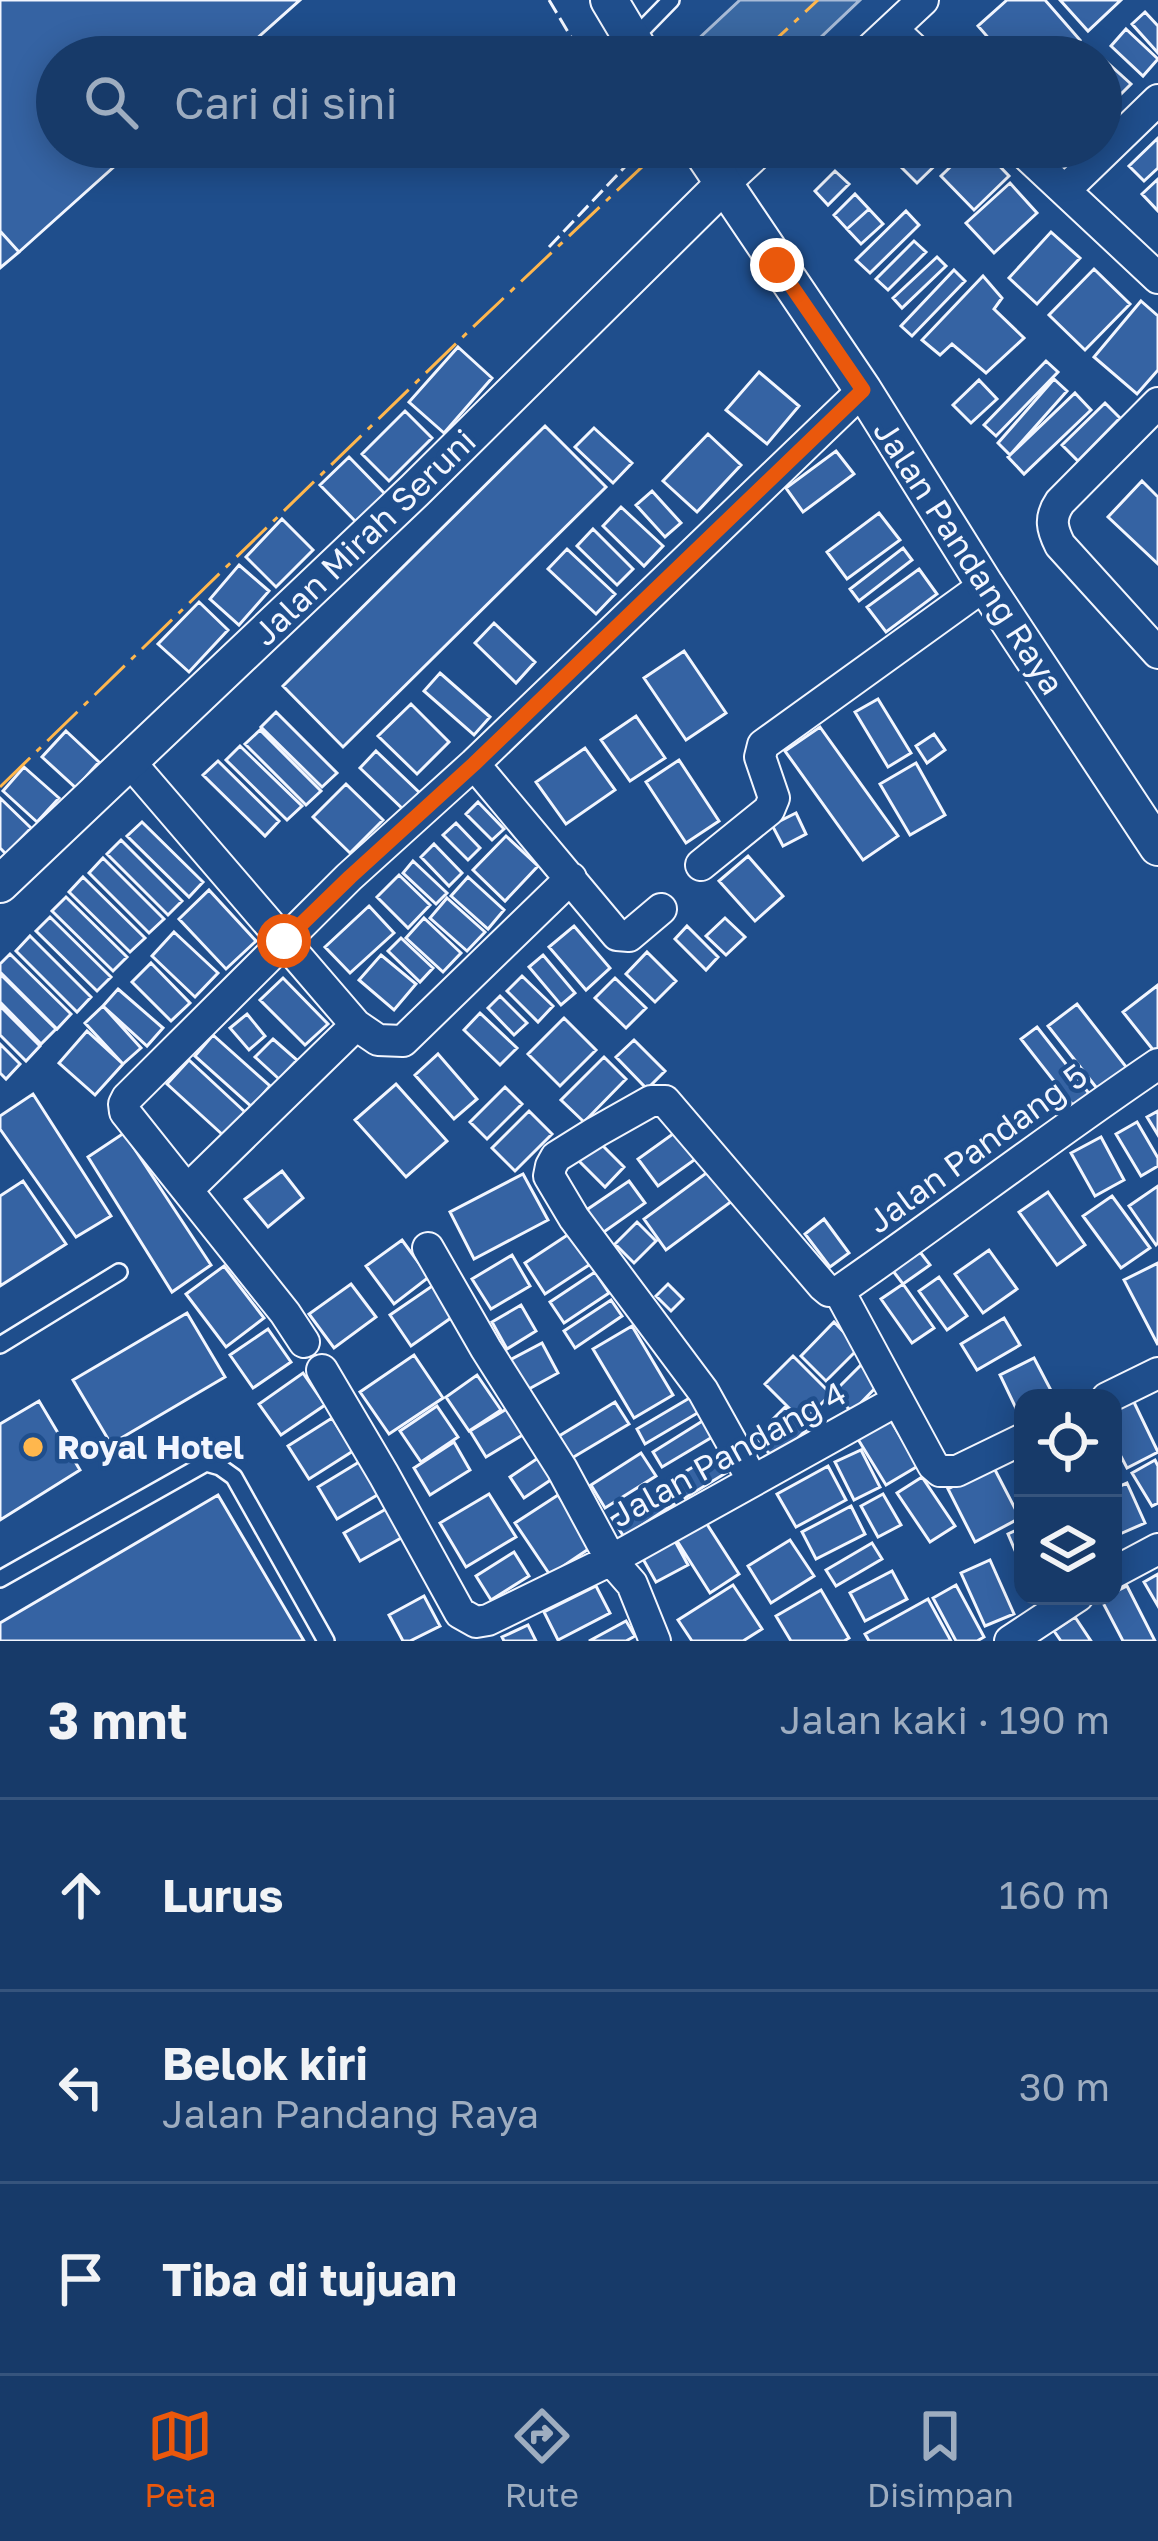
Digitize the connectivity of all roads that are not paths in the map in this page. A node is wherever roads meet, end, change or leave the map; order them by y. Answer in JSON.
{"nodes":[{"id":1,"x":609,"y":0,"type":"edge"},
{"id":2,"x":671,"y":0,"type":"edge"},
{"id":3,"x":923,"y":0,"type":"edge"},
{"id":4,"x":892,"y":29,"type":"junction"},
{"id":5,"x":630,"y":36,"type":"edge"},
{"id":6,"x":646,"y":36,"type":"edge"},
{"id":7,"x":884,"y":36,"type":"edge"},
{"id":8,"x":900,"y":36,"type":"edge"},
{"id":9,"x":1158,"y":100,"type":"edge"},
{"id":10,"x":1122,"y":135,"type":"edge"},
{"id":11,"x":712,"y":168,"type":"edge"},
{"id":12,"x":741,"y":168,"type":"edge"},
{"id":13,"x":1041,"y":168,"type":"edge"},
{"id":14,"x":1088,"y":168,"type":"edge"},
{"id":15,"x":723,"y":185,"type":"junction"},
{"id":16,"x":1065,"y":190,"type":"junction"},
{"id":17,"x":1158,"y":278,"type":"edge"},
{"id":18,"x":863,"y":390,"type":"junction"},
{"id":19,"x":1158,"y":403,"type":"edge"},
{"id":20,"x":985,"y":585,"type":"junction"},
{"id":21,"x":1158,"y":653,"type":"edge"},
{"id":22,"x":130,"y":761,"type":"junction"},
{"id":23,"x":474,"y":764,"type":"junction"},
{"id":24,"x":1158,"y":847,"type":"edge"},
{"id":25,"x":701,"y":865,"type":"dead end"},
{"id":26,"x":571,"y":878,"type":"junction"},
{"id":27,"x":0,"y":884,"type":"edge"},
{"id":28,"x":661,"y":909,"type":"dead end"},
{"id":29,"x":284,"y":941,"type":"junction"},
{"id":30,"x":356,"y":1025,"type":"junction"},
{"id":31,"x":1158,"y":1064,"type":"edge"},
{"id":32,"x":187,"y":1190,"type":"junction"},
{"id":33,"x":428,"y":1248,"type":"dead end"},
{"id":34,"x":119,"y":1272,"type":"dead end"},
{"id":35,"x":838,"y":1291,"type":"junction"},
{"id":36,"x":304,"y":1342,"type":"dead end"},
{"id":37,"x":0,"y":1345,"type":"edge"},
{"id":38,"x":322,"y":1370,"type":"dead end"},
{"id":39,"x":1158,"y":1373,"type":"edge"},
{"id":40,"x":1122,"y":1391,"type":"edge"},
{"id":41,"x":898,"y":1400,"type":"junction"},
{"id":42,"x":1014,"y":1443,"type":"edge"},
{"id":43,"x":753,"y":1481,"type":"junction"},
{"id":44,"x":1158,"y":1549,"type":"edge"},
{"id":45,"x":610,"y":1561,"type":"junction"},
{"id":46,"x":1122,"y":1568,"type":"edge"},
{"id":47,"x":0,"y":1579,"type":"edge"},
{"id":48,"x":1064,"y":1605,"type":"edge"},
{"id":49,"x":326,"y":1641,"type":"edge"},
{"id":50,"x":655,"y":1641,"type":"edge"},
{"id":51,"x":1010,"y":1641,"type":"edge"}],
"edges":[{"from":1,"to":5,"type":"street"},
{"from":2,"to":6,"type":"lane"},
{"from":3,"to":4,"type":"street"},
{"from":4,"to":7,"type":"street"},
{"from":4,"to":8,"type":"street"},
{"from":9,"to":10,"type":"street"},
{"from":11,"to":15,"type":"street","name":"Jalan Pandang Raya"},
{"from":12,"to":15,"type":"street"},
{"from":13,"to":16,"type":"street"},
{"from":14,"to":16,"type":"street"},
{"from":15,"to":18,"type":"street","name":"Jalan Pandang Raya"},
{"from":15,"to":22,"type":"street","name":"Jalan Mirah Seruni"},
{"from":16,"to":17,"type":"street"},
{"from":18,"to":20,"type":"street","name":"Jalan Pandang Raya"},
{"from":18,"to":23,"type":"street"},
{"from":19,"to":21,"type":"street"},
{"from":20,"to":24,"type":"street","name":"Jalan Pandang Raya"},
{"from":20,"to":25,"type":"street"},
{"from":22,"to":27,"type":"street","name":"Jalan Mirah Seruni"},
{"from":22,"to":29,"type":"street"},
{"from":23,"to":26,"type":"street"},
{"from":23,"to":29,"type":"street"},
{"from":26,"to":28,"type":"street"},
{"from":26,"to":30,"type":"street"},
{"from":29,"to":30,"type":"street"},
{"from":29,"to":32,"type":"street"},
{"from":30,"to":32,"type":"street"},
{"from":31,"to":35,"type":"street","name":"Jalan Pandang 5"},
{"from":32,"to":36,"type":"street"},
{"from":33,"to":45,"type":"street"},
{"from":34,"to":37,"type":"lane"},
{"from":35,"to":41,"type":"street","name":"Jalan Pandang 4"},
{"from":35,"to":43,"type":"street","name":"Jalan Pandang 4"},
{"from":38,"to":45,"type":"street","name":"Jalan Pandang 4"},
{"from":39,"to":40,"type":"street"},
{"from":41,"to":42,"type":"street"},
{"from":41,"to":43,"type":"street","name":"Jalan Pandang 4"},
{"from":43,"to":45,"type":"street","name":"Jalan Pandang 4"},
{"from":44,"to":46,"type":"street"},
{"from":45,"to":50,"type":"street"},
{"from":47,"to":49,"type":"lane"},
{"from":48,"to":51,"type":"street"}]}
